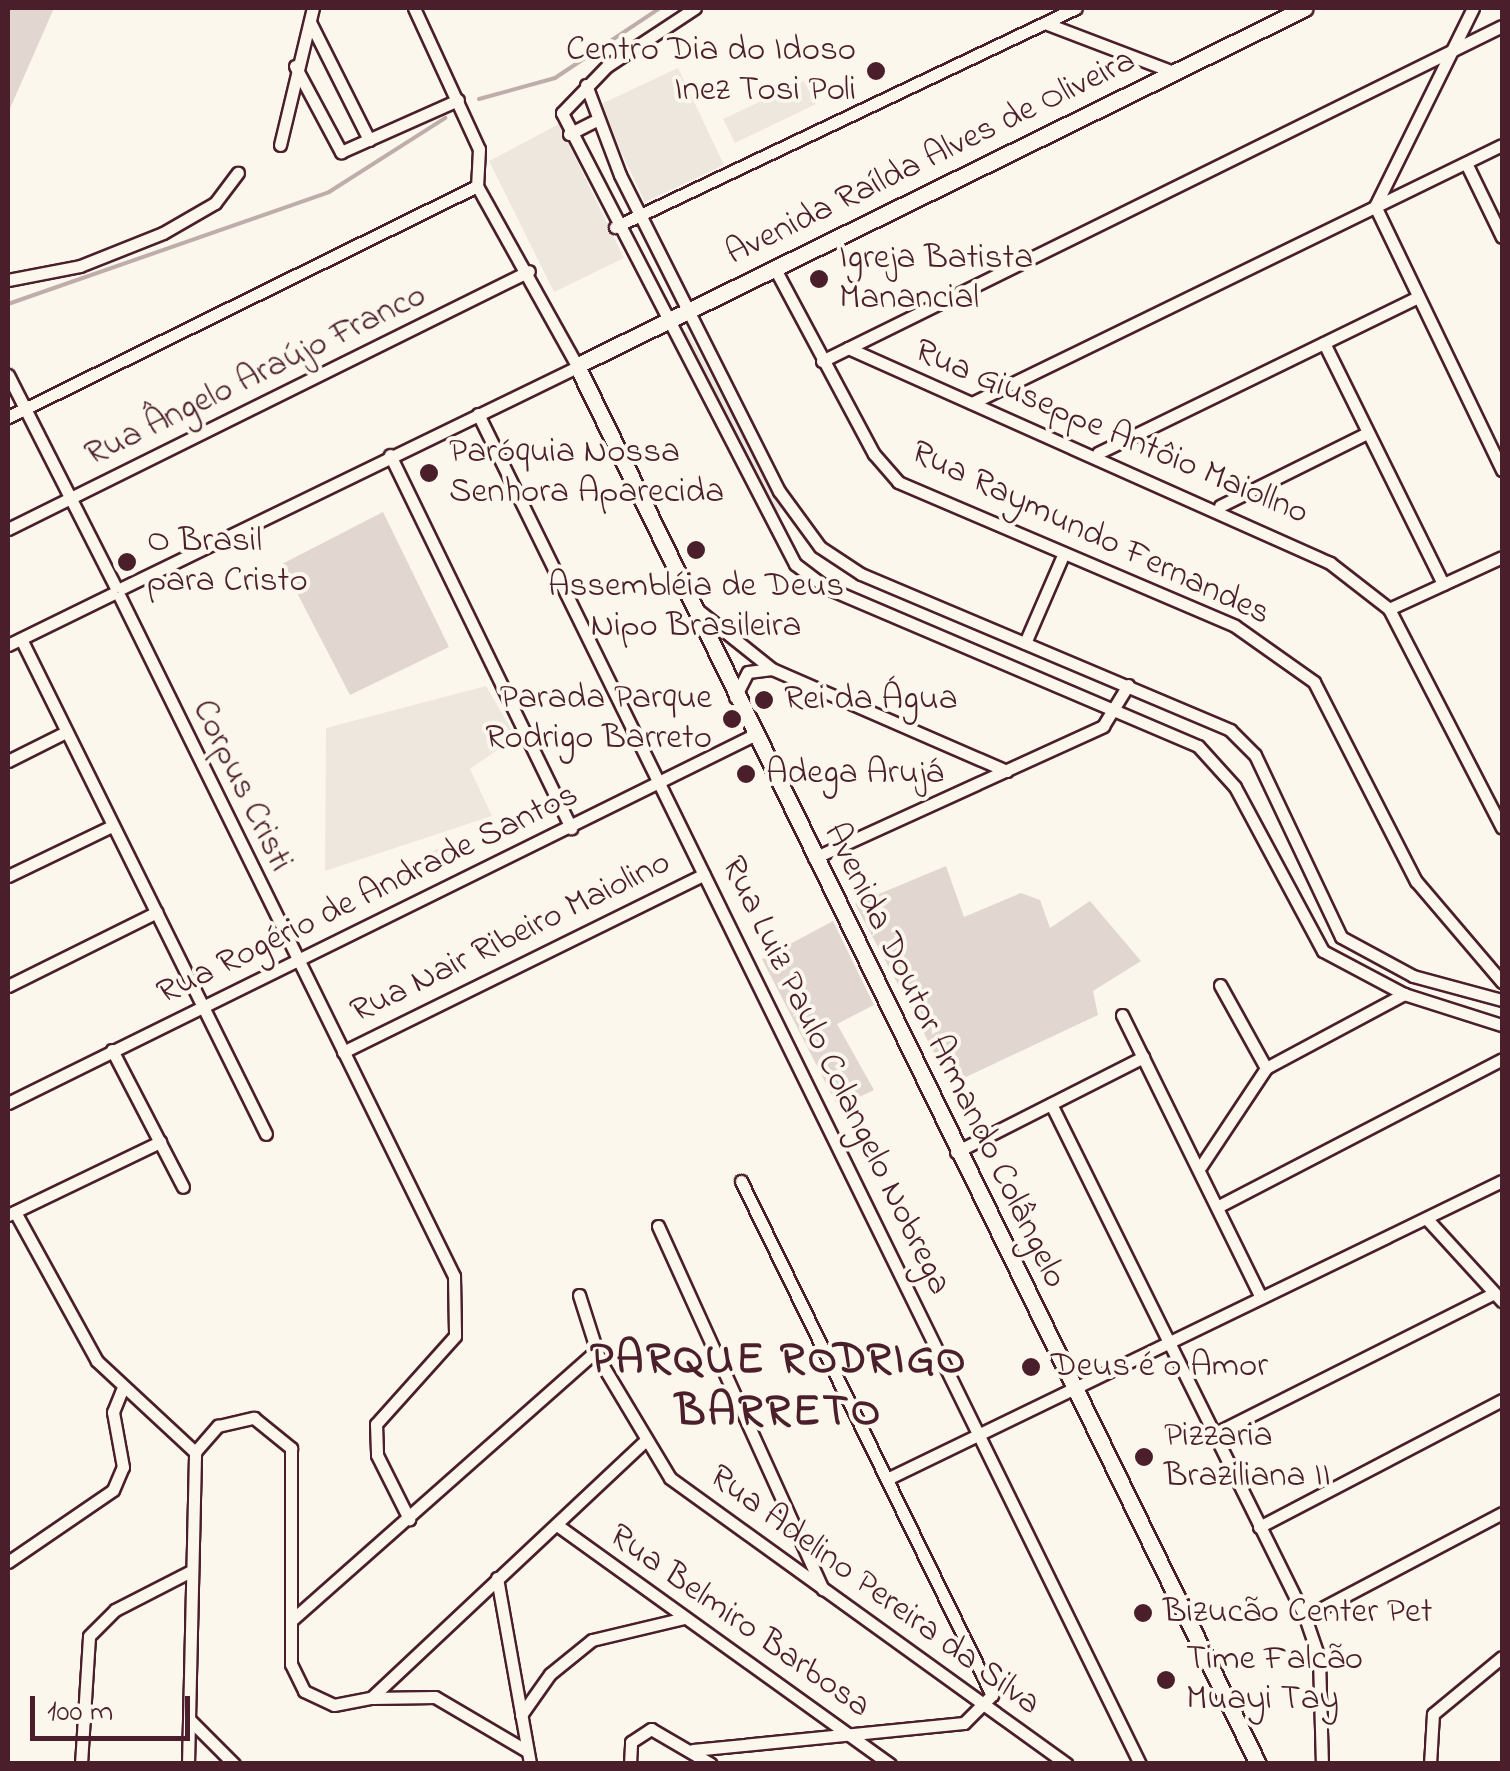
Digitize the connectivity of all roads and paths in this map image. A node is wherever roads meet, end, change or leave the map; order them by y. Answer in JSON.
{"nodes":[{"id":1,"x":313,"y":8,"type":"edge"},
{"id":2,"x":414,"y":8,"type":"edge"},
{"id":3,"x":696,"y":8,"type":"edge"},
{"id":4,"x":1076,"y":8,"type":"edge"},
{"id":5,"x":1305,"y":8,"type":"edge"},
{"id":6,"x":1473,"y":8,"type":"edge"},
{"id":7,"x":310,"y":22,"type":"junction"},
{"id":8,"x":1045,"y":22,"type":"junction"},
{"id":9,"x":1502,"y":26,"type":"edge"},
{"id":10,"x":1451,"y":52,"type":"junction"},
{"id":11,"x":295,"y":66,"type":"junction"},
{"id":12,"x":1176,"y":73,"type":"junction"},
{"id":13,"x":586,"y":85,"type":"junction"},
{"id":14,"x":458,"y":100,"type":"junction"},
{"id":15,"x":595,"y":121,"type":"junction"},
{"id":16,"x":570,"y":134,"type":"junction"},
{"id":17,"x":369,"y":140,"type":"junction"},
{"id":18,"x":1502,"y":145,"type":"edge"},
{"id":19,"x":280,"y":146,"type":"dead end"},
{"id":20,"x":1466,"y":163,"type":"junction"},
{"id":21,"x":238,"y":173,"type":"dead end"},
{"id":22,"x":477,"y":186,"type":"junction"},
{"id":23,"x":1376,"y":206,"type":"junction"},
{"id":24,"x":640,"y":216,"type":"junction"},
{"id":25,"x":615,"y":228,"type":"junction"},
{"id":26,"x":1502,"y":238,"type":"edge"},
{"id":27,"x":774,"y":267,"type":"junction"},
{"id":28,"x":529,"y":271,"type":"junction"},
{"id":29,"x":8,"y":280,"type":"edge"},
{"id":30,"x":1418,"y":297,"type":"junction"},
{"id":31,"x":688,"y":310,"type":"junction"},
{"id":32,"x":664,"y":322,"type":"junction"},
{"id":33,"x":1324,"y":343,"type":"junction"},
{"id":34,"x":848,"y":348,"type":"junction"},
{"id":35,"x":822,"y":361,"type":"junction"},
{"id":36,"x":578,"y":367,"type":"junction"},
{"id":37,"x":8,"y":374,"type":"edge"},
{"id":38,"x":972,"y":403,"type":"junction"},
{"id":39,"x":25,"y":409,"type":"junction"},
{"id":40,"x":478,"y":414,"type":"junction"},
{"id":41,"x":8,"y":417,"type":"edge"},
{"id":42,"x":1368,"y":433,"type":"junction"},
{"id":43,"x":1098,"y":453,"type":"junction"},
{"id":44,"x":390,"y":456,"type":"junction"},
{"id":45,"x":1502,"y":470,"type":"edge"},
{"id":46,"x":69,"y":500,"type":"junction"},
{"id":47,"x":1220,"y":506,"type":"junction"},
{"id":48,"x":8,"y":530,"type":"edge"},
{"id":49,"x":1063,"y":555,"type":"junction"},
{"id":50,"x":1502,"y":556,"type":"edge"},
{"id":51,"x":1444,"y":584,"type":"junction"},
{"id":52,"x":117,"y":591,"type":"junction"},
{"id":53,"x":689,"y":603,"type":"junction"},
{"id":54,"x":1389,"y":609,"type":"junction"},
{"id":55,"x":1009,"y":637,"type":"junction"},
{"id":56,"x":21,"y":638,"type":"junction"},
{"id":57,"x":1024,"y":643,"type":"junction"},
{"id":58,"x":8,"y":646,"type":"edge"},
{"id":59,"x":1000,"y":662,"type":"junction"},
{"id":60,"x":772,"y":669,"type":"junction"},
{"id":61,"x":1128,"y":685,"type":"junction"},
{"id":62,"x":735,"y":696,"type":"junction"},
{"id":63,"x":1119,"y":709,"type":"junction"},
{"id":64,"x":66,"y":732,"type":"junction"},
{"id":65,"x":752,"y":736,"type":"junction"},
{"id":66,"x":8,"y":761,"type":"edge"},
{"id":67,"x":1007,"y":770,"type":"junction"},
{"id":68,"x":660,"y":782,"type":"junction"},
{"id":69,"x":112,"y":826,"type":"junction"},
{"id":70,"x":570,"y":828,"type":"junction"},
{"id":71,"x":1502,"y":828,"type":"edge"},
{"id":72,"x":814,"y":858,"type":"junction"},
{"id":73,"x":704,"y":874,"type":"junction"},
{"id":74,"x":8,"y":876,"type":"edge"},
{"id":75,"x":157,"y":912,"type":"junction"},
{"id":76,"x":296,"y":964,"type":"junction"},
{"id":77,"x":1501,"y":981,"type":"edge"},
{"id":78,"x":1220,"y":985,"type":"dead end"},
{"id":79,"x":8,"y":986,"type":"edge"},
{"id":80,"x":1404,"y":994,"type":"junction"},
{"id":81,"x":1497,"y":998,"type":"edge"},
{"id":82,"x":203,"y":1004,"type":"junction"},
{"id":83,"x":1122,"y":1016,"type":"dead end"},
{"id":84,"x":1486,"y":1020,"type":"junction"},
{"id":85,"x":1502,"y":1026,"type":"edge"},
{"id":86,"x":112,"y":1050,"type":"junction"},
{"id":87,"x":343,"y":1052,"type":"junction"},
{"id":88,"x":1143,"y":1057,"type":"junction"},
{"id":89,"x":1502,"y":1059,"type":"edge"},
{"id":90,"x":1266,"y":1068,"type":"junction"},
{"id":91,"x":8,"y":1103,"type":"edge"},
{"id":92,"x":1052,"y":1104,"type":"junction"},
{"id":93,"x":266,"y":1134,"type":"dead end"},
{"id":94,"x":160,"y":1142,"type":"junction"},
{"id":95,"x":956,"y":1152,"type":"junction"},
{"id":96,"x":1201,"y":1166,"type":"junction"},
{"id":97,"x":742,"y":1181,"type":"dead end"},
{"id":98,"x":1502,"y":1181,"type":"edge"},
{"id":99,"x":183,"y":1187,"type":"dead end"},
{"id":100,"x":1218,"y":1206,"type":"junction"},
{"id":101,"x":11,"y":1214,"type":"edge"},
{"id":102,"x":1427,"y":1219,"type":"junction"},
{"id":103,"x":658,"y":1226,"type":"dead end"},
{"id":104,"x":580,"y":1295,"type":"dead end"},
{"id":105,"x":1261,"y":1296,"type":"junction"},
{"id":106,"x":1498,"y":1297,"type":"edge"},
{"id":107,"x":1168,"y":1342,"type":"junction"},
{"id":108,"x":597,"y":1350,"type":"junction"},
{"id":109,"x":1072,"y":1389,"type":"junction"},
{"id":110,"x":122,"y":1390,"type":"junction"},
{"id":111,"x":1502,"y":1400,"type":"edge"},
{"id":112,"x":980,"y":1433,"type":"junction"},
{"id":113,"x":1214,"y":1434,"type":"junction"},
{"id":114,"x":643,"y":1443,"type":"junction"},
{"id":115,"x":195,"y":1452,"type":"junction"},
{"id":116,"x":889,"y":1478,"type":"junction"},
{"id":117,"x":1502,"y":1513,"type":"edge"},
{"id":118,"x":409,"y":1519,"type":"junction"},
{"id":119,"x":557,"y":1525,"type":"junction"},
{"id":120,"x":1259,"y":1526,"type":"junction"},
{"id":121,"x":8,"y":1562,"type":"edge"},
{"id":122,"x":189,"y":1572,"type":"junction"},
{"id":123,"x":497,"y":1578,"type":"junction"},
{"id":124,"x":823,"y":1589,"type":"junction"},
{"id":125,"x":1305,"y":1617,"type":"junction"},
{"id":126,"x":684,"y":1618,"type":"junction"},
{"id":127,"x":293,"y":1619,"type":"junction"},
{"id":128,"x":1502,"y":1657,"type":"edge"},
{"id":129,"x":371,"y":1698,"type":"junction"},
{"id":130,"x":989,"y":1708,"type":"junction"},
{"id":131,"x":521,"y":1715,"type":"junction"},
{"id":132,"x":191,"y":1721,"type":"junction"},
{"id":133,"x":853,"y":1736,"type":"junction"},
{"id":134,"x":693,"y":1750,"type":"junction"},
{"id":135,"x":528,"y":1757,"type":"edge"},
{"id":136,"x":1138,"y":1762,"type":"edge"},
{"id":137,"x":80,"y":1764,"type":"edge"},
{"id":138,"x":188,"y":1764,"type":"edge"},
{"id":139,"x":234,"y":1764,"type":"edge"},
{"id":140,"x":630,"y":1764,"type":"edge"},
{"id":141,"x":711,"y":1764,"type":"edge"},
{"id":142,"x":890,"y":1764,"type":"edge"},
{"id":143,"x":1067,"y":1764,"type":"edge"},
{"id":144,"x":1258,"y":1764,"type":"edge"},
{"id":145,"x":1322,"y":1764,"type":"edge"},
{"id":146,"x":1430,"y":1764,"type":"edge"}],
"edges":[{"from":1,"to":7,"type":"street"},
{"from":2,"to":14,"type":"street","name":"Avenida Doutor Armando Colângelo"},
{"from":3,"to":13,"type":"street"},
{"from":4,"to":8,"type":"street"},
{"from":5,"to":12,"type":"street","name":"Avenida Raílda Alves de Oliveira"},
{"from":6,"to":10,"type":"street"},
{"from":7,"to":11,"type":"street"},
{"from":7,"to":17,"type":"street"},
{"from":8,"to":12,"type":"street"},
{"from":8,"to":24,"type":"street"},
{"from":9,"to":10,"type":"street"},
{"from":10,"to":23,"type":"street"},
{"from":10,"to":34,"type":"street"},
{"from":11,"to":17,"type":"street"},
{"from":11,"to":19,"type":"street"},
{"from":12,"to":27,"type":"street","name":"Avenida Raílda Alves de Oliveira"},
{"from":13,"to":15,"type":"street"},
{"from":13,"to":16,"type":"street"},
{"from":14,"to":17,"type":"street"},
{"from":14,"to":22,"type":"street","name":"Avenida Doutor Armando Colângelo"},
{"from":15,"to":16,"type":"street"},
{"from":15,"to":24,"type":"street"},
{"from":16,"to":25,"type":"street"},
{"from":18,"to":20,"type":"street"},
{"from":20,"to":23,"type":"street"},
{"from":20,"to":26,"type":"street"},
{"from":21,"to":29,"type":"street"},
{"from":22,"to":28,"type":"street","name":"Avenida Doutor Armando Colângelo"},
{"from":22,"to":39,"type":"street"},
{"from":23,"to":30,"type":"street"},
{"from":23,"to":38,"type":"street"},
{"from":24,"to":25,"type":"street"},
{"from":24,"to":31,"type":"street"},
{"from":25,"to":32,"type":"street"},
{"from":27,"to":31,"type":"street","name":"Avenida Raílda Alves de Oliveira"},
{"from":27,"to":35,"type":"street","name":"Rua Raymundo Fernandes"},
{"from":28,"to":36,"type":"street","name":"Avenida Doutor Armando Colângelo"},
{"from":28,"to":46,"type":"street","name":"Rua Ângelo Araújo Franco"},
{"from":30,"to":33,"type":"street"},
{"from":30,"to":45,"type":"street"},
{"from":31,"to":32,"type":"street","name":"Avenida Raílda Alves de Oliveira"},
{"from":31,"to":55,"type":"street"},
{"from":32,"to":36,"type":"street","name":"Avenida Raílda Alves de Oliveira"},
{"from":32,"to":59,"type":"street"},
{"from":33,"to":42,"type":"street"},
{"from":33,"to":43,"type":"street"},
{"from":34,"to":35,"type":"street"},
{"from":34,"to":38,"type":"street","name":"Rua Giuseppe Antôio Maiollno"},
{"from":35,"to":49,"type":"street","name":"Rua Raymundo Fernandes"},
{"from":36,"to":40,"type":"street","name":"Avenida Raílda Alves de Oliveira"},
{"from":36,"to":53,"type":"street","name":"Avenida Doutor Armando Colângelo"},
{"from":37,"to":39,"type":"street","name":"Corpus Cristi"},
{"from":38,"to":43,"type":"street","name":"Rua Giuseppe Antôio Maiollno"},
{"from":39,"to":41,"type":"street"},
{"from":39,"to":46,"type":"street","name":"Corpus Cristi"},
{"from":40,"to":44,"type":"street","name":"Avenida Raílda Alves de Oliveira"},
{"from":40,"to":68,"type":"street","name":"Rua Luiz Paulo Colangelo Nobrega"},
{"from":42,"to":47,"type":"street"},
{"from":42,"to":51,"type":"street"},
{"from":43,"to":47,"type":"street","name":"Rua Giuseppe Antôio Maiollno"},
{"from":44,"to":52,"type":"street","name":"Avenida Raílda Alves de Oliveira"},
{"from":44,"to":70,"type":"street"},
{"from":46,"to":48,"type":"street","name":"Rua Ângelo Araújo Franco"},
{"from":46,"to":52,"type":"street","name":"Corpus Cristi"},
{"from":47,"to":54,"type":"street","name":"Rua Giuseppe Antôio Maiollno"},
{"from":49,"to":57,"type":"street"},
{"from":49,"to":77,"type":"street","name":"Rua Raymundo Fernandes"},
{"from":50,"to":51,"type":"street"},
{"from":51,"to":54,"type":"street"},
{"from":52,"to":56,"type":"street","name":"Avenida Raílda Alves de Oliveira"},
{"from":52,"to":76,"type":"street","name":"Corpus Cristi"},
{"from":53,"to":60,"type":"street"},
{"from":53,"to":62,"type":"street","name":"Avenida Doutor Armando Colângelo"},
{"from":54,"to":71,"type":"street","name":"Rua Giuseppe Antôio Maiollno"},
{"from":55,"to":57,"type":"street"},
{"from":55,"to":59,"type":"street"},
{"from":56,"to":58,"type":"street","name":"Avenida Raílda Alves de Oliveira"},
{"from":56,"to":64,"type":"street"},
{"from":57,"to":61,"type":"street"},
{"from":59,"to":63,"type":"street"},
{"from":60,"to":62,"type":"street"},
{"from":60,"to":67,"type":"street"},
{"from":61,"to":63,"type":"street"},
{"from":61,"to":81,"type":"street"},
{"from":62,"to":65,"type":"street","name":"Avenida Doutor Armando Colângelo"},
{"from":63,"to":67,"type":"street"},
{"from":63,"to":80,"type":"street"},
{"from":64,"to":66,"type":"street"},
{"from":64,"to":69,"type":"street"},
{"from":65,"to":68,"type":"street","name":"Rua Rogério de Andrade Santos"},
{"from":65,"to":72,"type":"street","name":"Avenida Doutor Armando Colângelo"},
{"from":67,"to":72,"type":"street"},
{"from":68,"to":70,"type":"street","name":"Rua Rogério de Andrade Santos"},
{"from":68,"to":73,"type":"street","name":"Rua Luiz Paulo Colangelo Nobrega"},
{"from":69,"to":74,"type":"street"},
{"from":69,"to":75,"type":"street"},
{"from":70,"to":76,"type":"street","name":"Rua Rogério de Andrade Santos"},
{"from":72,"to":95,"type":"street","name":"Avenida Doutor Armando Colângelo"},
{"from":73,"to":87,"type":"street","name":"Rua Nair Ribeiro Maiolino"},
{"from":73,"to":112,"type":"street","name":"Rua Luiz Paulo Colangelo Nobrega"},
{"from":75,"to":79,"type":"street"},
{"from":75,"to":82,"type":"street"},
{"from":76,"to":82,"type":"street","name":"Rua Rogério de Andrade Santos"},
{"from":76,"to":87,"type":"street","name":"Corpus Cristi"},
{"from":77,"to":81,"type":"street"},
{"from":78,"to":90,"type":"street"},
{"from":80,"to":84,"type":"street"},
{"from":80,"to":90,"type":"street"},
{"from":81,"to":84,"type":"street"},
{"from":82,"to":86,"type":"street","name":"Rua Rogério de Andrade Santos"},
{"from":82,"to":93,"type":"street"},
{"from":83,"to":88,"type":"street"},
{"from":84,"to":85,"type":"street"},
{"from":86,"to":91,"type":"street","name":"Rua Rogério de Andrade Santos"},
{"from":86,"to":94,"type":"street"},
{"from":87,"to":118,"type":"street","name":"Corpus Cristi"},
{"from":88,"to":92,"type":"street"},
{"from":88,"to":96,"type":"street"},
{"from":89,"to":100,"type":"street"},
{"from":90,"to":96,"type":"street"},
{"from":92,"to":95,"type":"street"},
{"from":92,"to":107,"type":"street"},
{"from":94,"to":99,"type":"street"},
{"from":94,"to":101,"type":"street"},
{"from":95,"to":109,"type":"street","name":"Avenida Doutor Armando Colângelo"},
{"from":96,"to":100,"type":"street"},
{"from":97,"to":116,"type":"street"},
{"from":98,"to":102,"type":"street"},
{"from":100,"to":105,"type":"street"},
{"from":101,"to":110,"type":"street"},
{"from":102,"to":105,"type":"street"},
{"from":102,"to":106,"type":"street"},
{"from":103,"to":124,"type":"street"},
{"from":104,"to":108,"type":"street","name":"Rua Adelino Pereira da Silva"},
{"from":105,"to":107,"type":"street"},
{"from":106,"to":113,"type":"street"},
{"from":107,"to":109,"type":"street"},
{"from":107,"to":113,"type":"street"},
{"from":108,"to":114,"type":"street","name":"Rua Adelino Pereira da Silva"},
{"from":108,"to":118,"type":"street"},
{"from":109,"to":112,"type":"street"},
{"from":109,"to":144,"type":"street","name":"Avenida Doutor Armando Colângelo"},
{"from":110,"to":115,"type":"street"},
{"from":110,"to":121,"type":"street"},
{"from":111,"to":120,"type":"street"},
{"from":112,"to":116,"type":"street"},
{"from":112,"to":136,"type":"street","name":"Rua Luiz Paulo Colangelo Nobrega"},
{"from":113,"to":120,"type":"street"},
{"from":114,"to":119,"type":"street"},
{"from":114,"to":124,"type":"street","name":"Rua Adelino Pereira da Silva"},
{"from":115,"to":122,"type":"street"},
{"from":115,"to":127,"type":"street"},
{"from":116,"to":130,"type":"street"},
{"from":117,"to":125,"type":"street"},
{"from":118,"to":127,"type":"street"},
{"from":119,"to":123,"type":"street"},
{"from":119,"to":126,"type":"street","name":"Rua Belmiro Barbosa"},
{"from":120,"to":125,"type":"street"},
{"from":122,"to":132,"type":"street"},
{"from":122,"to":137,"type":"street"},
{"from":123,"to":129,"type":"street"},
{"from":123,"to":131,"type":"street"},
{"from":124,"to":130,"type":"street","name":"Rua Adelino Pereira da Silva"},
{"from":125,"to":145,"type":"street"},
{"from":126,"to":131,"type":"street"},
{"from":126,"to":133,"type":"street","name":"Rua Belmiro Barbosa"},
{"from":127,"to":129,"type":"street"},
{"from":128,"to":146,"type":"street"},
{"from":129,"to":135,"type":"street"},
{"from":130,"to":133,"type":"street"},
{"from":130,"to":143,"type":"street","name":"Rua Adelino Pereira da Silva"},
{"from":131,"to":135,"type":"street"},
{"from":132,"to":138,"type":"street"},
{"from":132,"to":139,"type":"street"},
{"from":133,"to":134,"type":"street"},
{"from":133,"to":142,"type":"street","name":"Rua Belmiro Barbosa"},
{"from":134,"to":140,"type":"street"},
{"from":134,"to":141,"type":"street"}]}
